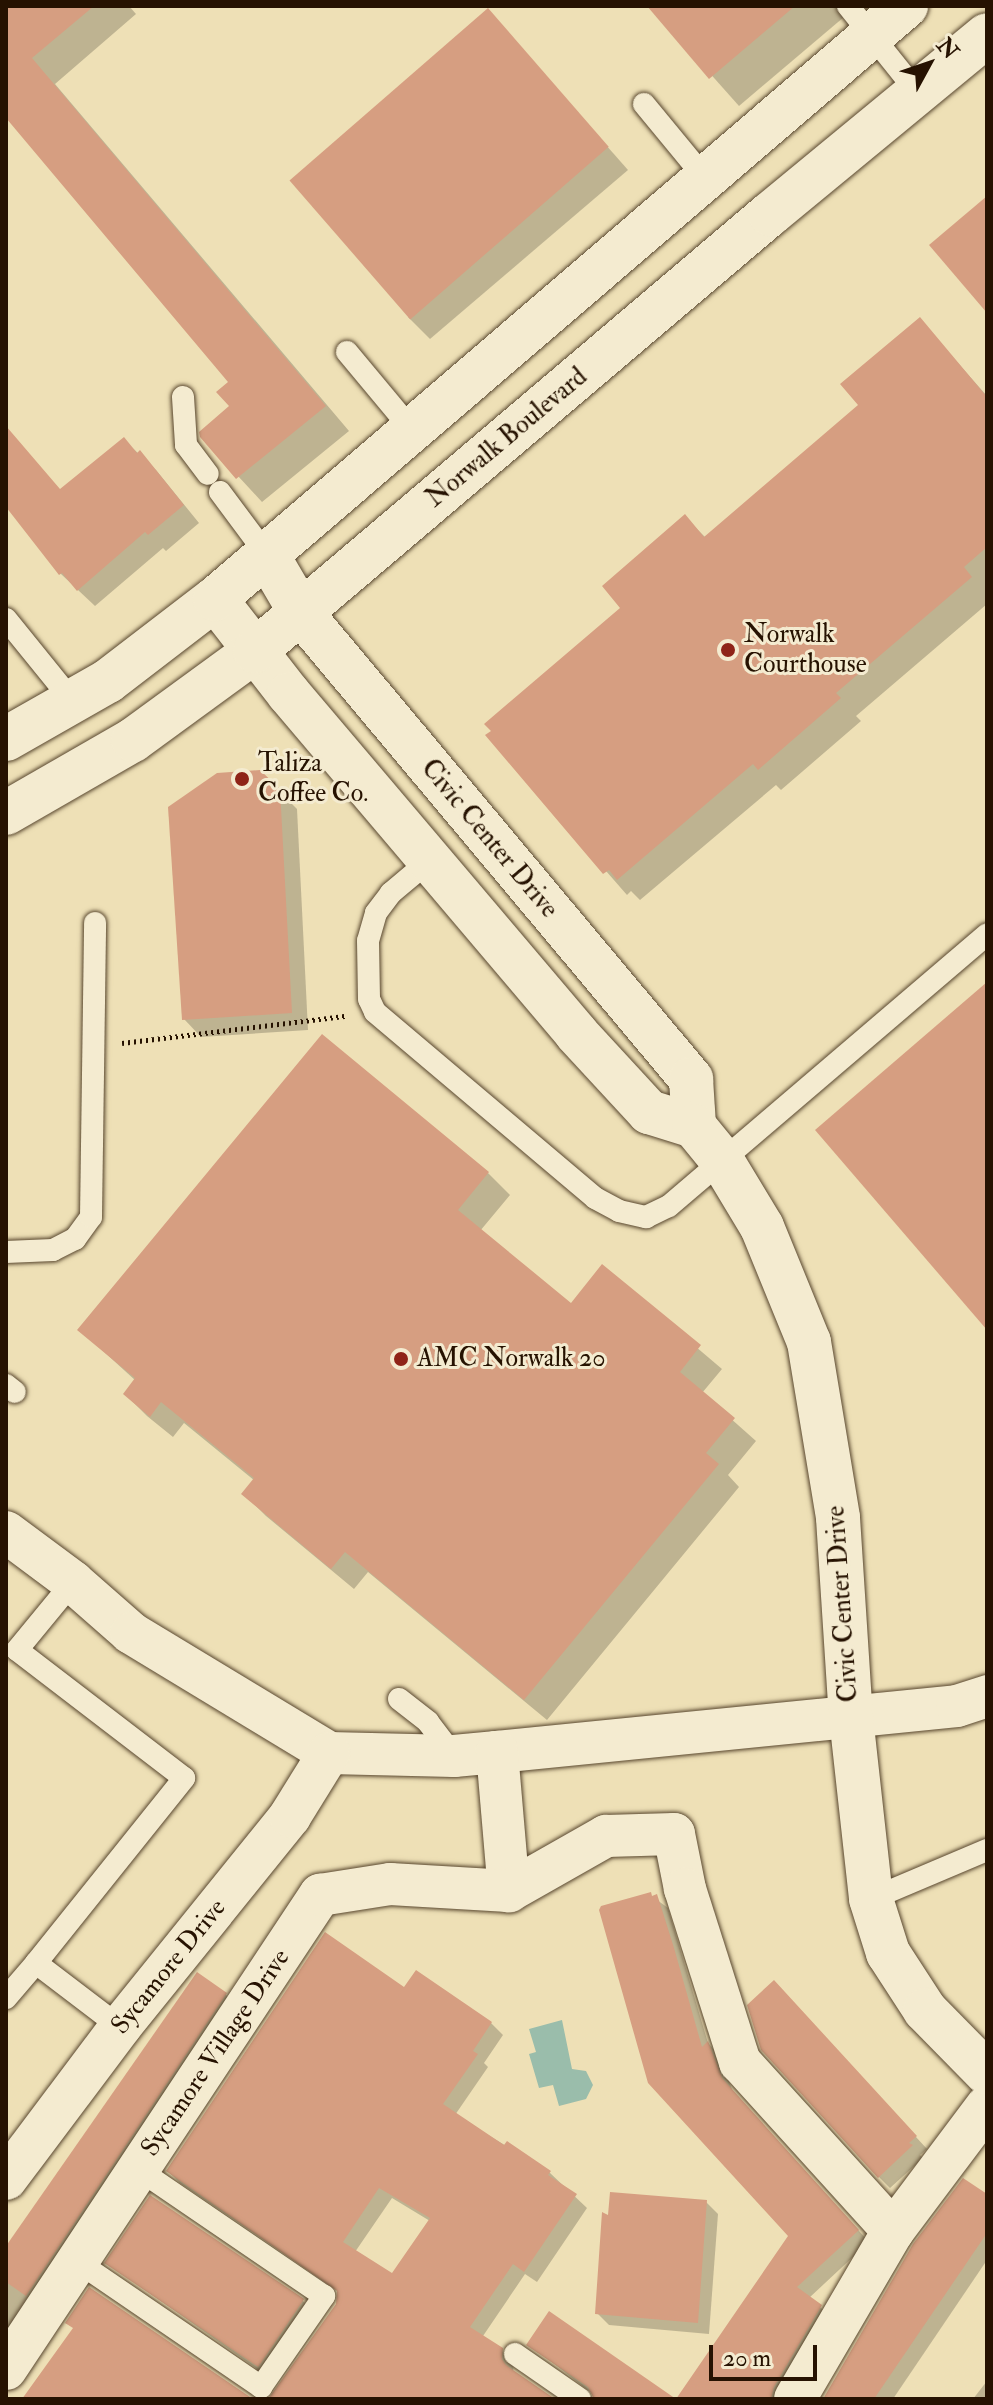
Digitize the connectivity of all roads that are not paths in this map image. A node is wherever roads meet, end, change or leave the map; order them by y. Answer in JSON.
{"nodes":[{"id":1,"x":906,"y":6,"type":"edge"},
{"id":2,"x":860,"y":21,"type":"edge"},
{"id":3,"x":987,"y":35,"type":"edge"},
{"id":4,"x":918,"y":93,"type":"junction"},
{"id":5,"x":644,"y":104,"type":"dead end"},
{"id":6,"x":705,"y":178,"type":"junction"},
{"id":7,"x":347,"y":352,"type":"dead end"},
{"id":8,"x":183,"y":397,"type":"dead end"},
{"id":9,"x":412,"y":430,"type":"junction"},
{"id":10,"x":267,"y":555,"type":"junction"},
{"id":11,"x":215,"y":599,"type":"junction"},
{"id":12,"x":301,"y":613,"type":"junction"},
{"id":13,"x":8,"y":626,"type":"edge"},
{"id":14,"x":255,"y":651,"type":"junction"},
{"id":15,"x":74,"y":703,"type":"junction"},
{"id":16,"x":6,"y":739,"type":"edge"},
{"id":17,"x":6,"y":813,"type":"edge"},
{"id":18,"x":429,"y":861,"type":"junction"},
{"id":19,"x":95,"y":923,"type":"dead end"},
{"id":20,"x":987,"y":934,"type":"edge"},
{"id":21,"x":708,"y":1142,"type":"junction"},
{"id":22,"x":6,"y":1252,"type":"edge"},
{"id":23,"x":6,"y":1532,"type":"edge"},
{"id":24,"x":73,"y":1582,"type":"junction"},
{"id":25,"x":12,"y":1657,"type":"edge"},
{"id":26,"x":987,"y":1696,"type":"edge"},
{"id":27,"x":399,"y":1699,"type":"dead end"},
{"id":28,"x":851,"y":1717,"type":"junction"},
{"id":29,"x":497,"y":1752,"type":"junction"},
{"id":30,"x":329,"y":1753,"type":"junction"},
{"id":31,"x":454,"y":1756,"type":"junction"},
{"id":32,"x":987,"y":1850,"type":"edge"},
{"id":33,"x":509,"y":1891,"type":"junction"},
{"id":34,"x":871,"y":1899,"type":"junction"},
{"id":35,"x":36,"y":1963,"type":"junction"},
{"id":36,"x":6,"y":1998,"type":"edge"},
{"id":37,"x":120,"y":2027,"type":"junction"},
{"id":38,"x":987,"y":2073,"type":"edge"},
{"id":39,"x":987,"y":2106,"type":"edge"},
{"id":40,"x":139,"y":2170,"type":"junction"},
{"id":41,"x":6,"y":2179,"type":"edge"},
{"id":42,"x":893,"y":2231,"type":"junction"},
{"id":43,"x":78,"y":2262,"type":"junction"},
{"id":44,"x":515,"y":2354,"type":"dead end"},
{"id":45,"x":6,"y":2369,"type":"edge"},
{"id":46,"x":580,"y":2399,"type":"edge"},
{"id":47,"x":795,"y":2399,"type":"edge"}],
"edges":[{"from":1,"to":2,"type":"main road"},
{"from":2,"to":4,"type":"lane"},
{"from":2,"to":6,"type":"main road"},
{"from":3,"to":4,"type":"main road","name":"Norwalk Boulevard"},
{"from":4,"to":12,"type":"main road","name":"Norwalk Boulevard"},
{"from":5,"to":6,"type":"lane"},
{"from":6,"to":9,"type":"main road"},
{"from":7,"to":9,"type":"lane"},
{"from":8,"to":10,"type":"lane"},
{"from":9,"to":10,"type":"main road"},
{"from":10,"to":11,"type":"main road"},
{"from":10,"to":12,"type":"main road","name":"Civic Center Drive"},
{"from":11,"to":14,"type":"main road"},
{"from":11,"to":15,"type":"main road"},
{"from":12,"to":14,"type":"main road","name":"Norwalk Boulevard"},
{"from":12,"to":21,"type":"main road","name":"Civic Center Drive"},
{"from":13,"to":15,"type":"lane"},
{"from":14,"to":17,"type":"main road","name":"Norwalk Boulevard"},
{"from":14,"to":18,"type":"main road"},
{"from":15,"to":16,"type":"main road"},
{"from":18,"to":21,"type":"main road"},
{"from":18,"to":21,"type":"lane"},
{"from":19,"to":22,"type":"lane"},
{"from":20,"to":21,"type":"lane"},
{"from":21,"to":28,"type":"main road","name":"Civic Center Drive"},
{"from":23,"to":24,"type":"street"},
{"from":24,"to":25,"type":"lane"},
{"from":24,"to":30,"type":"street"},
{"from":25,"to":35,"type":"lane"},
{"from":26,"to":28,"type":"street"},
{"from":27,"to":31,"type":"lane"},
{"from":28,"to":29,"type":"street"},
{"from":28,"to":34,"type":"main road","name":"Civic Center Drive"},
{"from":29,"to":31,"type":"street"},
{"from":29,"to":33,"type":"street"},
{"from":30,"to":31,"type":"street"},
{"from":30,"to":37,"type":"street","name":"Sycamore Drive"},
{"from":32,"to":34,"type":"lane"},
{"from":33,"to":40,"type":"street","name":"Sycamore Village Drive"},
{"from":33,"to":42,"type":"street"},
{"from":34,"to":38,"type":"main road","name":"Civic Center Drive"},
{"from":35,"to":36,"type":"lane"},
{"from":35,"to":37,"type":"lane"},
{"from":37,"to":41,"type":"street","name":"Sycamore Drive"},
{"from":39,"to":42,"type":"street"},
{"from":40,"to":43,"type":"street","name":"Sycamore Village Drive"},
{"from":40,"to":43,"type":"lane"},
{"from":42,"to":47,"type":"street"},
{"from":43,"to":45,"type":"street","name":"Sycamore Village Drive"},
{"from":44,"to":46,"type":"lane"}]}
